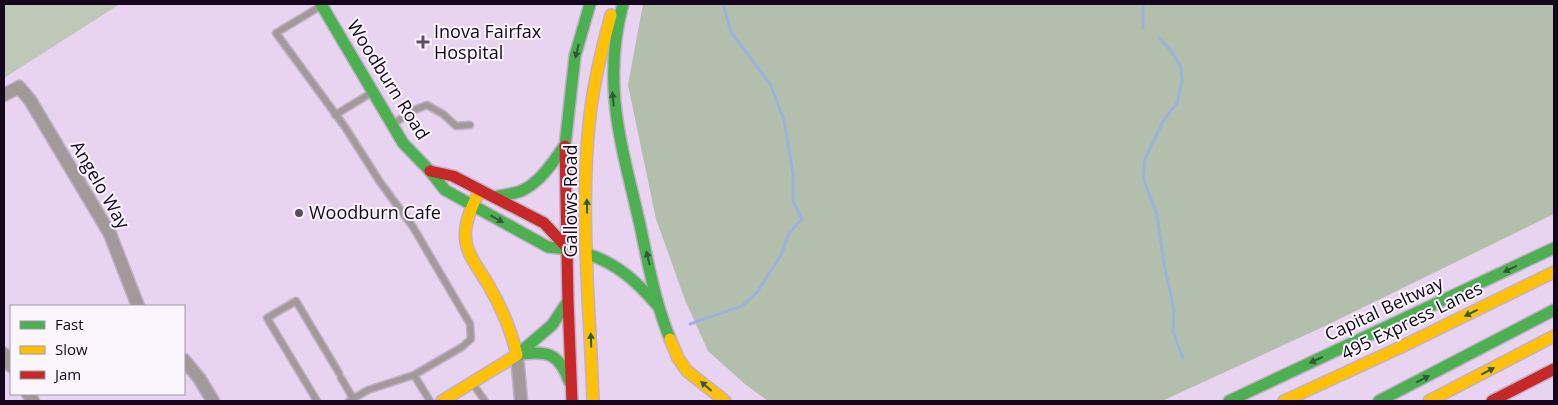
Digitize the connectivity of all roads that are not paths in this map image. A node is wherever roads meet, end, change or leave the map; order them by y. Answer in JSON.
{"nodes":[{"id":1,"x":321,"y":4,"type":"edge"},
{"id":2,"x":590,"y":4,"type":"edge"},
{"id":3,"x":615,"y":4,"type":"edge"},
{"id":4,"x":623,"y":4,"type":"edge"},
{"id":5,"x":372,"y":93,"type":"junction"},
{"id":6,"x":4,"y":95,"type":"edge"},
{"id":7,"x":335,"y":115,"type":"junction"},
{"id":8,"x":392,"y":124,"type":"junction"},
{"id":9,"x":470,"y":125,"type":"dead end"},
{"id":10,"x":565,"y":145,"type":"junction"},
{"id":11,"x":430,"y":171,"type":"junction"},
{"id":12,"x":480,"y":190,"type":"junction"},
{"id":13,"x":494,"y":197,"type":"junction"},
{"id":14,"x":472,"y":206,"type":"junction"},
{"id":15,"x":1554,"y":248,"type":"edge"},
{"id":16,"x":568,"y":249,"type":"junction"},
{"id":17,"x":587,"y":254,"type":"junction"},
{"id":18,"x":1554,"y":272,"type":"edge"},
{"id":19,"x":568,"y":300,"type":"junction"},
{"id":20,"x":138,"y":305,"type":"edge"},
{"id":21,"x":658,"y":306,"type":"junction"},
{"id":22,"x":1554,"y":310,"type":"edge"},
{"id":23,"x":1554,"y":336,"type":"edge"},
{"id":24,"x":1399,"y":348,"type":"junction"},
{"id":25,"x":517,"y":355,"type":"junction"},
{"id":26,"x":185,"y":361,"type":"edge"},
{"id":27,"x":1554,"y":369,"type":"edge"},
{"id":28,"x":414,"y":375,"type":"junction"},
{"id":29,"x":472,"y":382,"type":"junction"},
{"id":30,"x":572,"y":396,"type":"edge"},
{"id":31,"x":351,"y":400,"type":"edge"},
{"id":32,"x":213,"y":401,"type":"edge"},
{"id":33,"x":317,"y":401,"type":"edge"},
{"id":34,"x":430,"y":401,"type":"edge"},
{"id":35,"x":442,"y":401,"type":"edge"},
{"id":36,"x":485,"y":401,"type":"edge"},
{"id":37,"x":517,"y":401,"type":"edge"},
{"id":38,"x":521,"y":401,"type":"edge"},
{"id":39,"x":593,"y":401,"type":"edge"},
{"id":40,"x":725,"y":401,"type":"edge"},
{"id":41,"x":1229,"y":401,"type":"edge"},
{"id":42,"x":1284,"y":401,"type":"edge"},
{"id":43,"x":1300,"y":401,"type":"edge"},
{"id":44,"x":1379,"y":401,"type":"edge"},
{"id":45,"x":1429,"y":401,"type":"edge"},
{"id":46,"x":1492,"y":401,"type":"edge"}],
"edges":[{"from":1,"to":5,"type":"main road","name":"Woodburn Road"},
{"from":1,"to":7,"type":"lane"},
{"from":2,"to":10,"type":"main road","name":"Gallows Road","one_way":true},
{"from":17,"to":3,"type":"main road","name":"Gallows Road","one_way":true},
{"from":21,"to":4,"type":"main road","one_way":true},
{"from":5,"to":7,"type":"lane"},
{"from":5,"to":8,"type":"main road","name":"Woodburn Road"},
{"from":6,"to":20,"type":"street","name":"Angelo Way"},
{"from":7,"to":28,"type":"lane"},
{"from":8,"to":9,"type":"lane"},
{"from":8,"to":11,"type":"main road","name":"Woodburn Road"},
{"from":10,"to":13,"type":"main road"},
{"from":10,"to":16,"type":"main road","name":"Gallows Road"},
{"from":11,"to":12,"type":"main road"},
{"from":11,"to":14,"type":"main road","name":"Woodburn Road"},
{"from":12,"to":13,"type":"main road"},
{"from":12,"to":14,"type":"main road"},
{"from":13,"to":16,"type":"main road"},
{"from":14,"to":16,"type":"main road","name":"Woodburn Road","one_way":true},
{"from":14,"to":25,"type":"main road"},
{"from":15,"to":41,"type":"main road","name":"Capital Beltway","one_way":true},
{"from":16,"to":17,"type":"main road","name":"Woodburn Road"},
{"from":16,"to":19,"type":"main road","name":"Gallows Road"},
{"from":17,"to":21,"type":"main road","name":"Woodburn Road"},
{"from":39,"to":17,"type":"main road","name":"Gallows Road","one_way":true},
{"from":18,"to":24,"type":"main road","name":"495 Express Lanes","one_way":true},
{"from":19,"to":25,"type":"main road"},
{"from":19,"to":30,"type":"main road","name":"Gallows Road"},
{"from":40,"to":21,"type":"main road","one_way":true},
{"from":44,"to":22,"type":"main road","one_way":true},
{"from":45,"to":23,"type":"main road","one_way":true},
{"from":24,"to":42,"type":"main road","name":"495 Express Lanes"},
{"from":24,"to":43,"type":"main road"},
{"from":25,"to":29,"type":"main road"},
{"from":25,"to":30,"type":"main road"},
{"from":25,"to":38,"type":"street"},
{"from":26,"to":32,"type":"street"},
{"from":27,"to":46,"type":"main road"},
{"from":28,"to":31,"type":"lane"},
{"from":28,"to":34,"type":"lane"},
{"from":29,"to":35,"type":"main road"},
{"from":29,"to":36,"type":"lane"},
{"from":31,"to":33,"type":"lane"},
{"from":37,"to":38,"type":"lane"}]}
